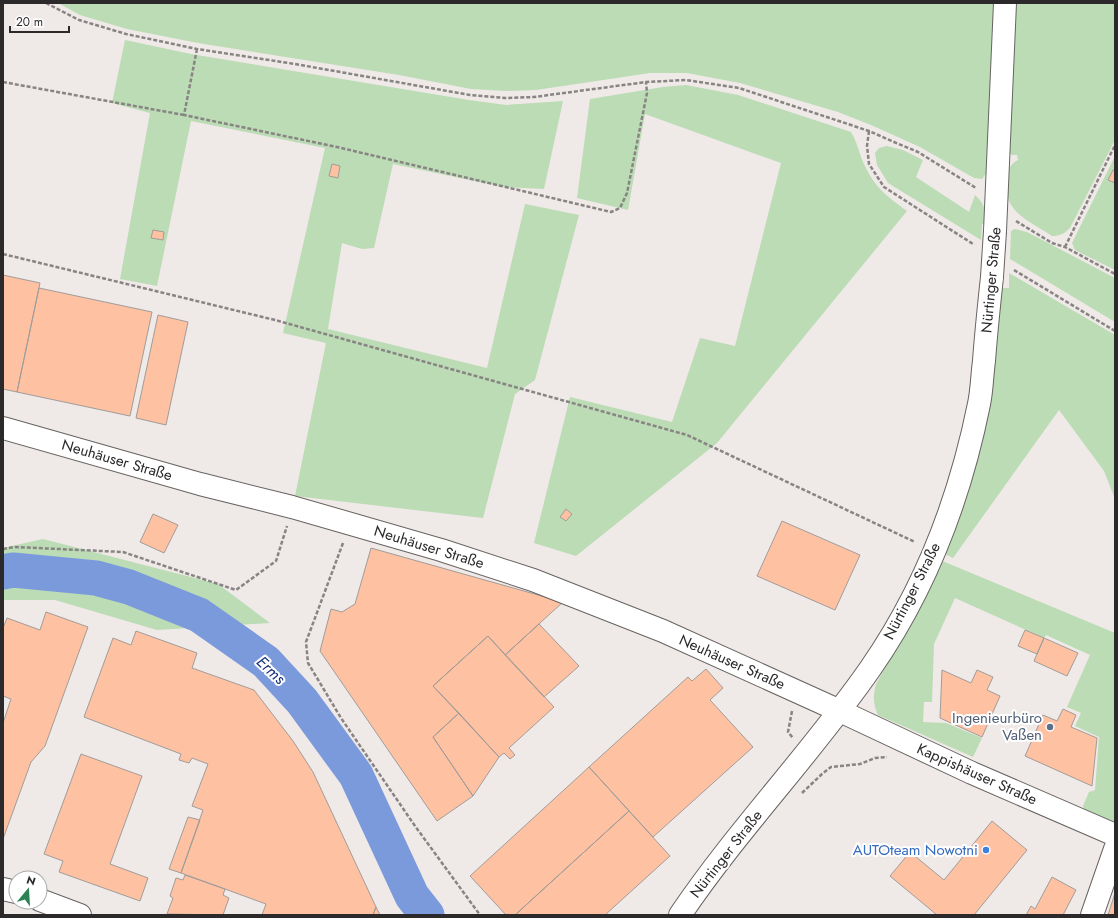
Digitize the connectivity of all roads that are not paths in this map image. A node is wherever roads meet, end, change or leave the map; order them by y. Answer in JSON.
{"nodes":[{"id":1,"x":1005,"y":3,"type":"edge"},
{"id":2,"x":3,"y":428,"type":"edge"},
{"id":3,"x":840,"y":711,"type":"junction"},
{"id":4,"x":1115,"y":835,"type":"edge"},
{"id":5,"x":1115,"y":849,"type":"edge"},
{"id":6,"x":48,"y":903,"type":"edge"},
{"id":7,"x":80,"y":915,"type":"edge"},
{"id":8,"x":680,"y":915,"type":"edge"},
{"id":9,"x":1092,"y":915,"type":"edge"}],
"edges":[{"from":1,"to":3,"type":"street","name":"Nürtinger Straße","bridge":true},
{"from":2,"to":3,"type":"street","name":"Neuhäuser Straße"},
{"from":3,"to":4,"type":"street","name":"Kappishäuser Straße"},
{"from":3,"to":8,"type":"street","name":"Nürtinger Straße"},
{"from":5,"to":9,"type":"street"},
{"from":6,"to":7,"type":"street"}]}
